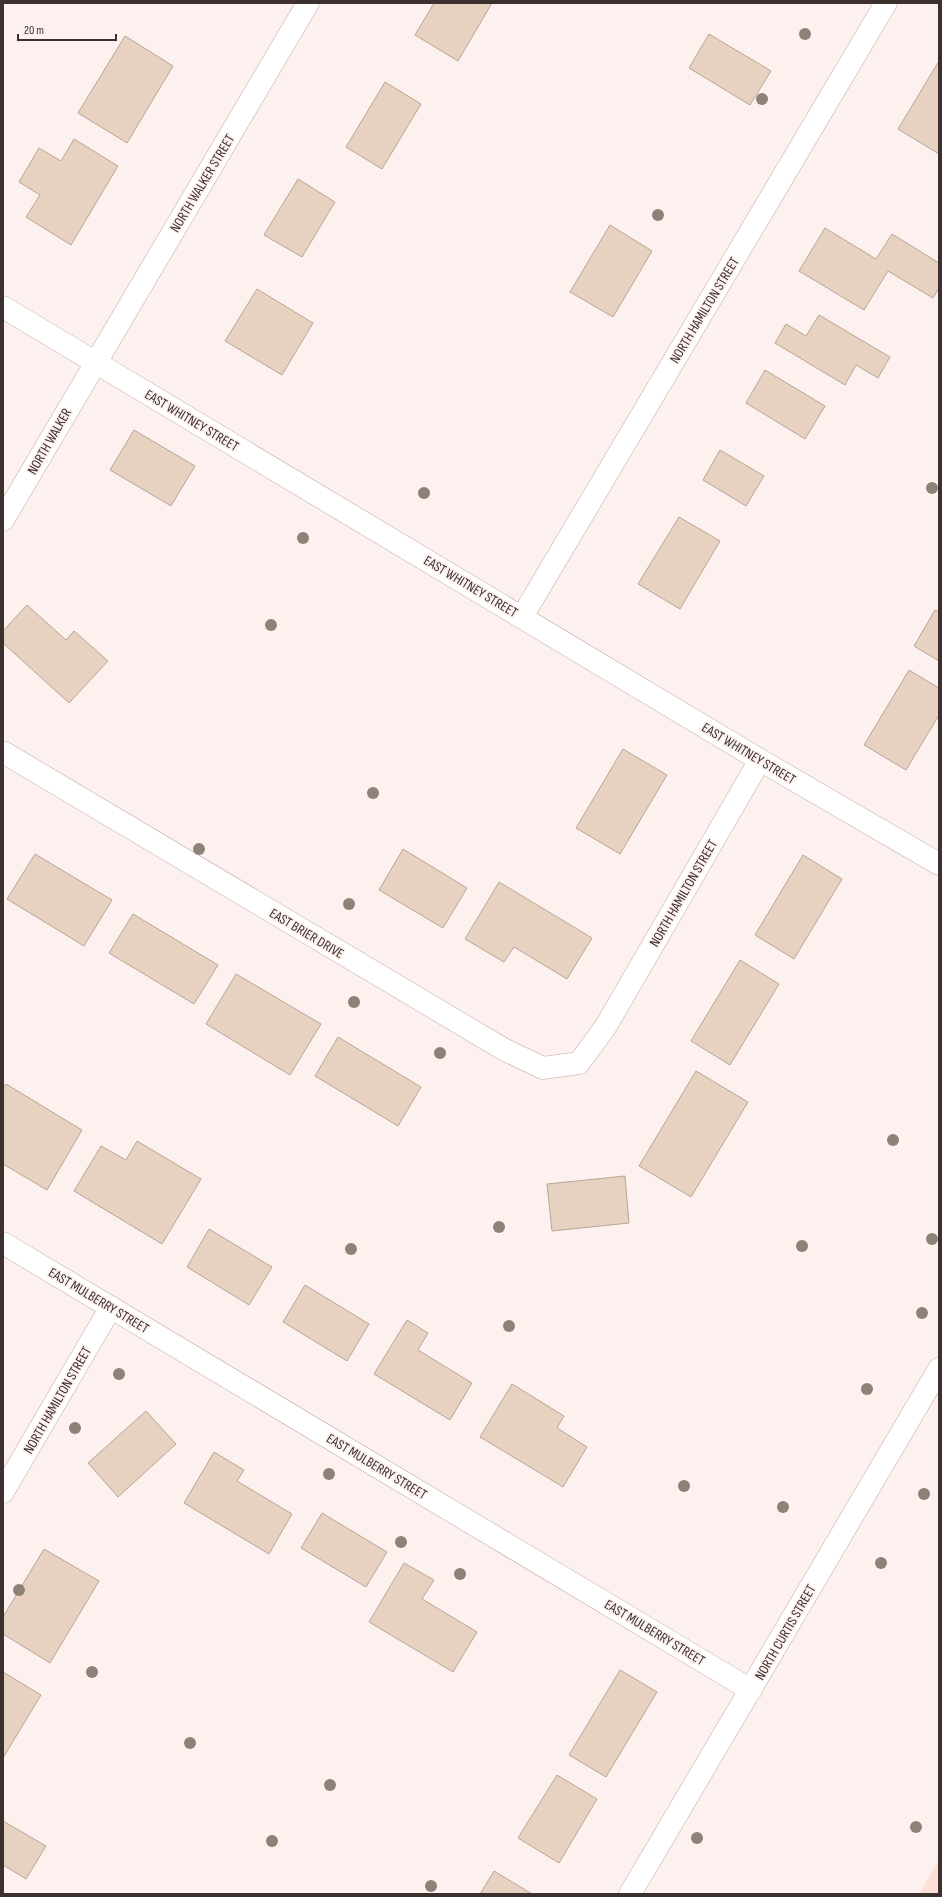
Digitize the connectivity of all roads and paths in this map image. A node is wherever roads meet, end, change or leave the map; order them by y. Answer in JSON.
{"nodes":[{"id":1,"x":308,"y":3,"type":"edge"},
{"id":2,"x":886,"y":3,"type":"edge"},
{"id":3,"x":3,"y":307,"type":"edge"},
{"id":4,"x":96,"y":362,"type":"junction"},
{"id":5,"x":3,"y":520,"type":"edge"},
{"id":6,"x":522,"y":617,"type":"junction"},
{"id":7,"x":3,"y":752,"type":"edge"},
{"id":8,"x":760,"y":760,"type":"junction"},
{"id":9,"x":939,"y":864,"type":"edge"},
{"id":10,"x":606,"y":1026,"type":"joint"},
{"id":11,"x":3,"y":1243,"type":"edge"},
{"id":12,"x":111,"y":1307,"type":"junction"},
{"id":13,"x":939,"y":1369,"type":"edge"},
{"id":14,"x":3,"y":1492,"type":"edge"},
{"id":15,"x":751,"y":1690,"type":"junction"},
{"id":16,"x":630,"y":1894,"type":"edge"}],
"edges":[{"from":1,"to":4,"type":"street","name":"NORTH WALKER STREET"},
{"from":2,"to":6,"type":"street","name":"NORTH HAMILTON STREET"},
{"from":3,"to":4,"type":"street","name":"EAST WHITNEY STREET"},
{"from":4,"to":5,"type":"street","name":"NORTH WALKER"},
{"from":4,"to":6,"type":"street","name":"EAST WHITNEY STREET"},
{"from":6,"to":8,"type":"street","name":"EAST WHITNEY STREET"},
{"from":7,"to":10,"type":"street","name":"EAST BRIER DRIVE"},
{"from":8,"to":9,"type":"street","name":"EAST WHITNEY STREET"},
{"from":8,"to":10,"type":"street","name":"NORTH HAMILTON STREET"},
{"from":11,"to":12,"type":"street","name":"EAST MULBERRY STREET"},
{"from":12,"to":14,"type":"street","name":"NORTH HAMILTON STREET"},
{"from":12,"to":15,"type":"street","name":"EAST MULBERRY STREET"},
{"from":13,"to":15,"type":"street","name":"NORTH CURTIS STREET"},
{"from":15,"to":16,"type":"street","name":"NORTH CURTIS STREET"}]}
